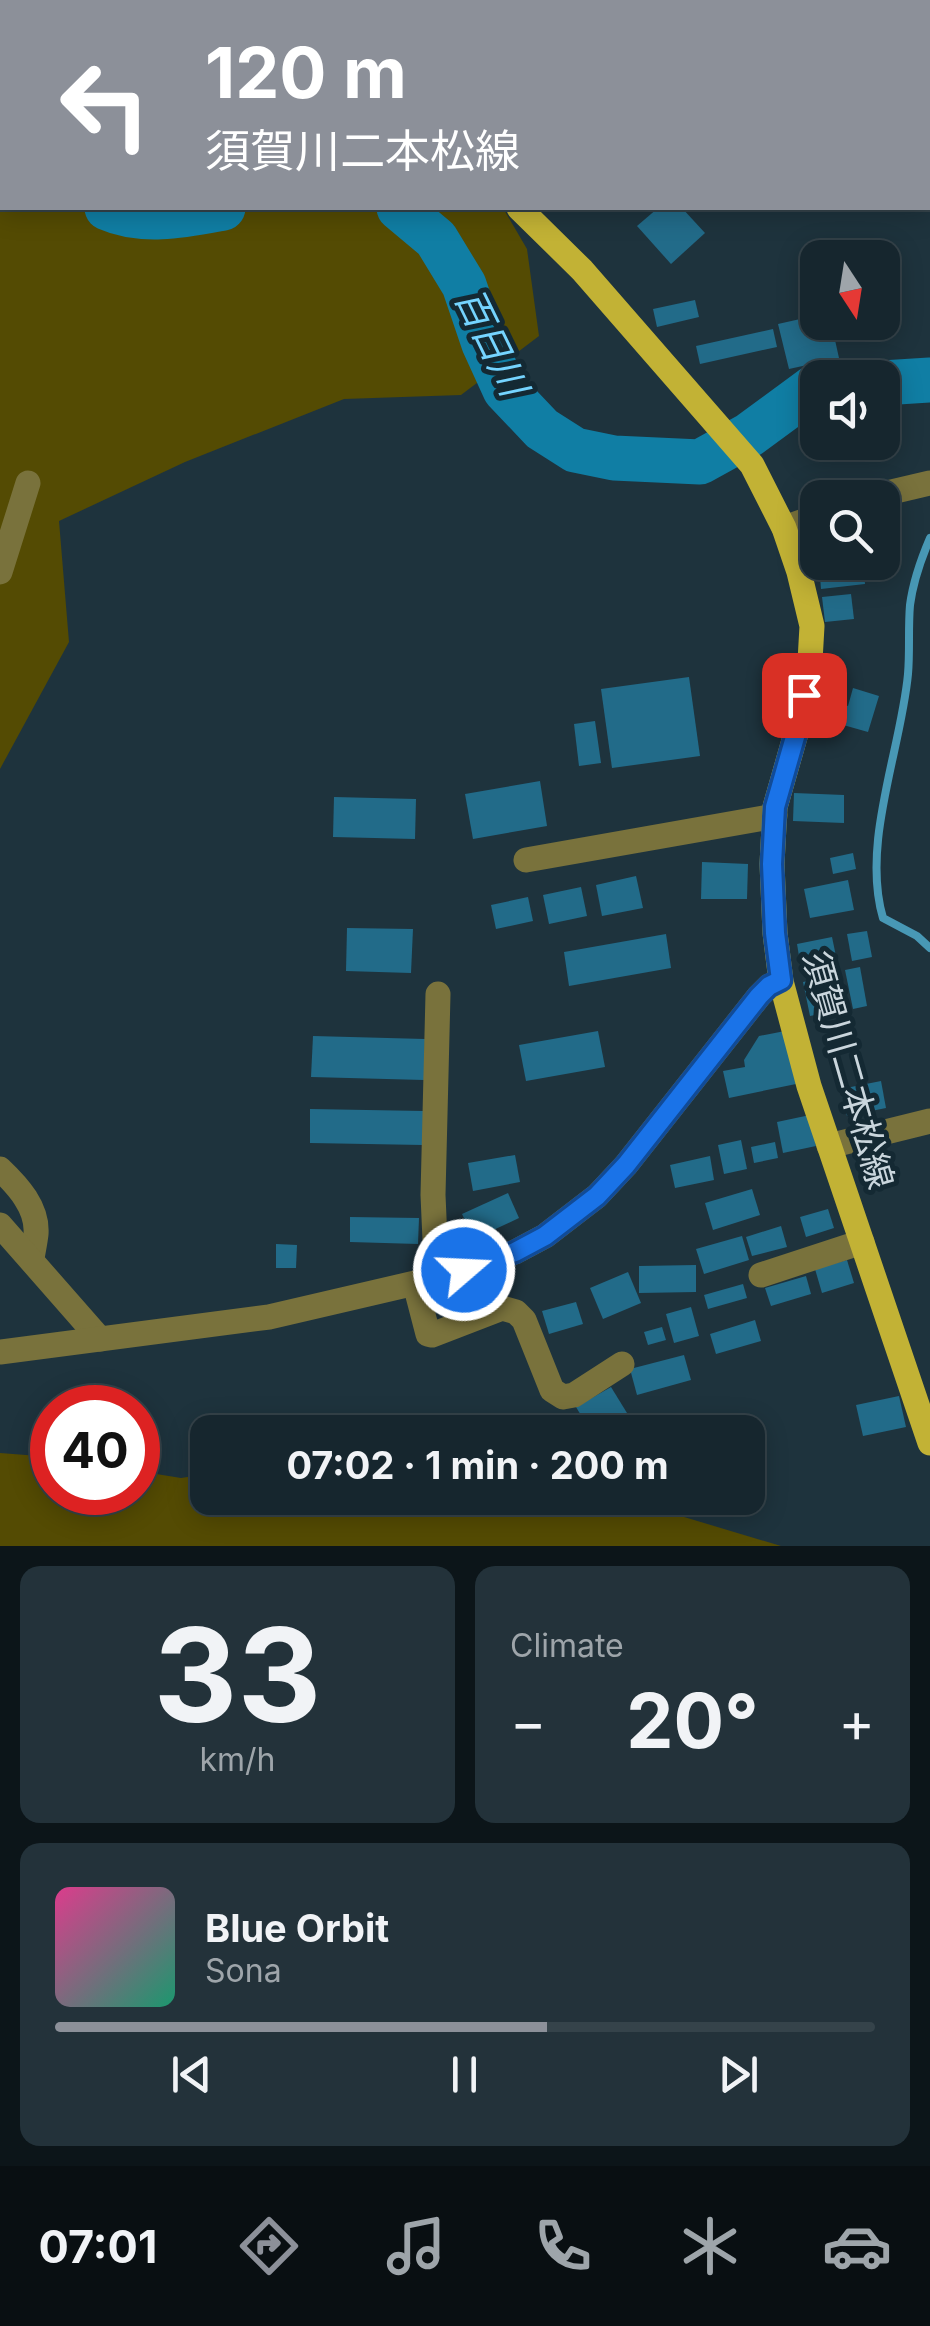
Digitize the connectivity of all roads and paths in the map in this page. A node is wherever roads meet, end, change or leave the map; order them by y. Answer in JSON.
{"nodes":[{"id":1,"x":521,"y":210,"type":"edge"},
{"id":2,"x":28,"y":483,"type":"dead end"},
{"id":3,"x":930,"y":483,"type":"edge"},
{"id":4,"x":900,"y":490,"type":"edge"},
{"id":5,"x":800,"y":522,"type":"edge"},
{"id":6,"x":784,"y":528,"type":"junction"},
{"id":7,"x":0,"y":572,"type":"edge"},
{"id":8,"x":775,"y":816,"type":"junction"},
{"id":9,"x":526,"y":860,"type":"dead end"},
{"id":10,"x":781,"y":980,"type":"junction"},
{"id":11,"x":438,"y":994,"type":"dead end"},
{"id":12,"x":930,"y":1121,"type":"edge"},
{"id":13,"x":829,"y":1146,"type":"junction"},
{"id":14,"x":0,"y":1169,"type":"edge"},
{"id":15,"x":0,"y":1225,"type":"edge"},
{"id":16,"x":862,"y":1242,"type":"junction"},
{"id":17,"x":32,"y":1260,"type":"junction"},
{"id":18,"x":445,"y":1276,"type":"junction"},
{"id":19,"x":761,"y":1276,"type":"dead end"},
{"id":20,"x":415,"y":1284,"type":"junction"},
{"id":21,"x":100,"y":1340,"type":"junction"},
{"id":22,"x":0,"y":1352,"type":"edge"},
{"id":23,"x":622,"y":1364,"type":"dead end"},
{"id":24,"x":930,"y":1444,"type":"edge"}],
"edges":[{"from":1,"to":6,"type":"main road","name":"須賀川二本松線"},
{"from":2,"to":7,"type":"street"},
{"from":3,"to":4,"type":"street"},
{"from":5,"to":6,"type":"street"},
{"from":6,"to":8,"type":"main road","name":"須賀川二本松線"},
{"from":8,"to":9,"type":"street"},
{"from":8,"to":10,"type":"main road","name":"須賀川二本松線"},
{"from":10,"to":13,"type":"main road","name":"須賀川二本松線"},
{"from":10,"to":18,"type":"street"},
{"from":11,"to":18,"type":"street"},
{"from":12,"to":13,"type":"street"},
{"from":13,"to":16,"type":"main road","name":"須賀川二本松線"},
{"from":14,"to":17,"type":"street"},
{"from":15,"to":17,"type":"street"},
{"from":16,"to":19,"type":"street"},
{"from":16,"to":24,"type":"main road","name":"須賀川二本松線"},
{"from":17,"to":21,"type":"street"},
{"from":18,"to":20,"type":"street"},
{"from":20,"to":21,"type":"street"},
{"from":20,"to":23,"type":"street"},
{"from":21,"to":22,"type":"street"}]}
